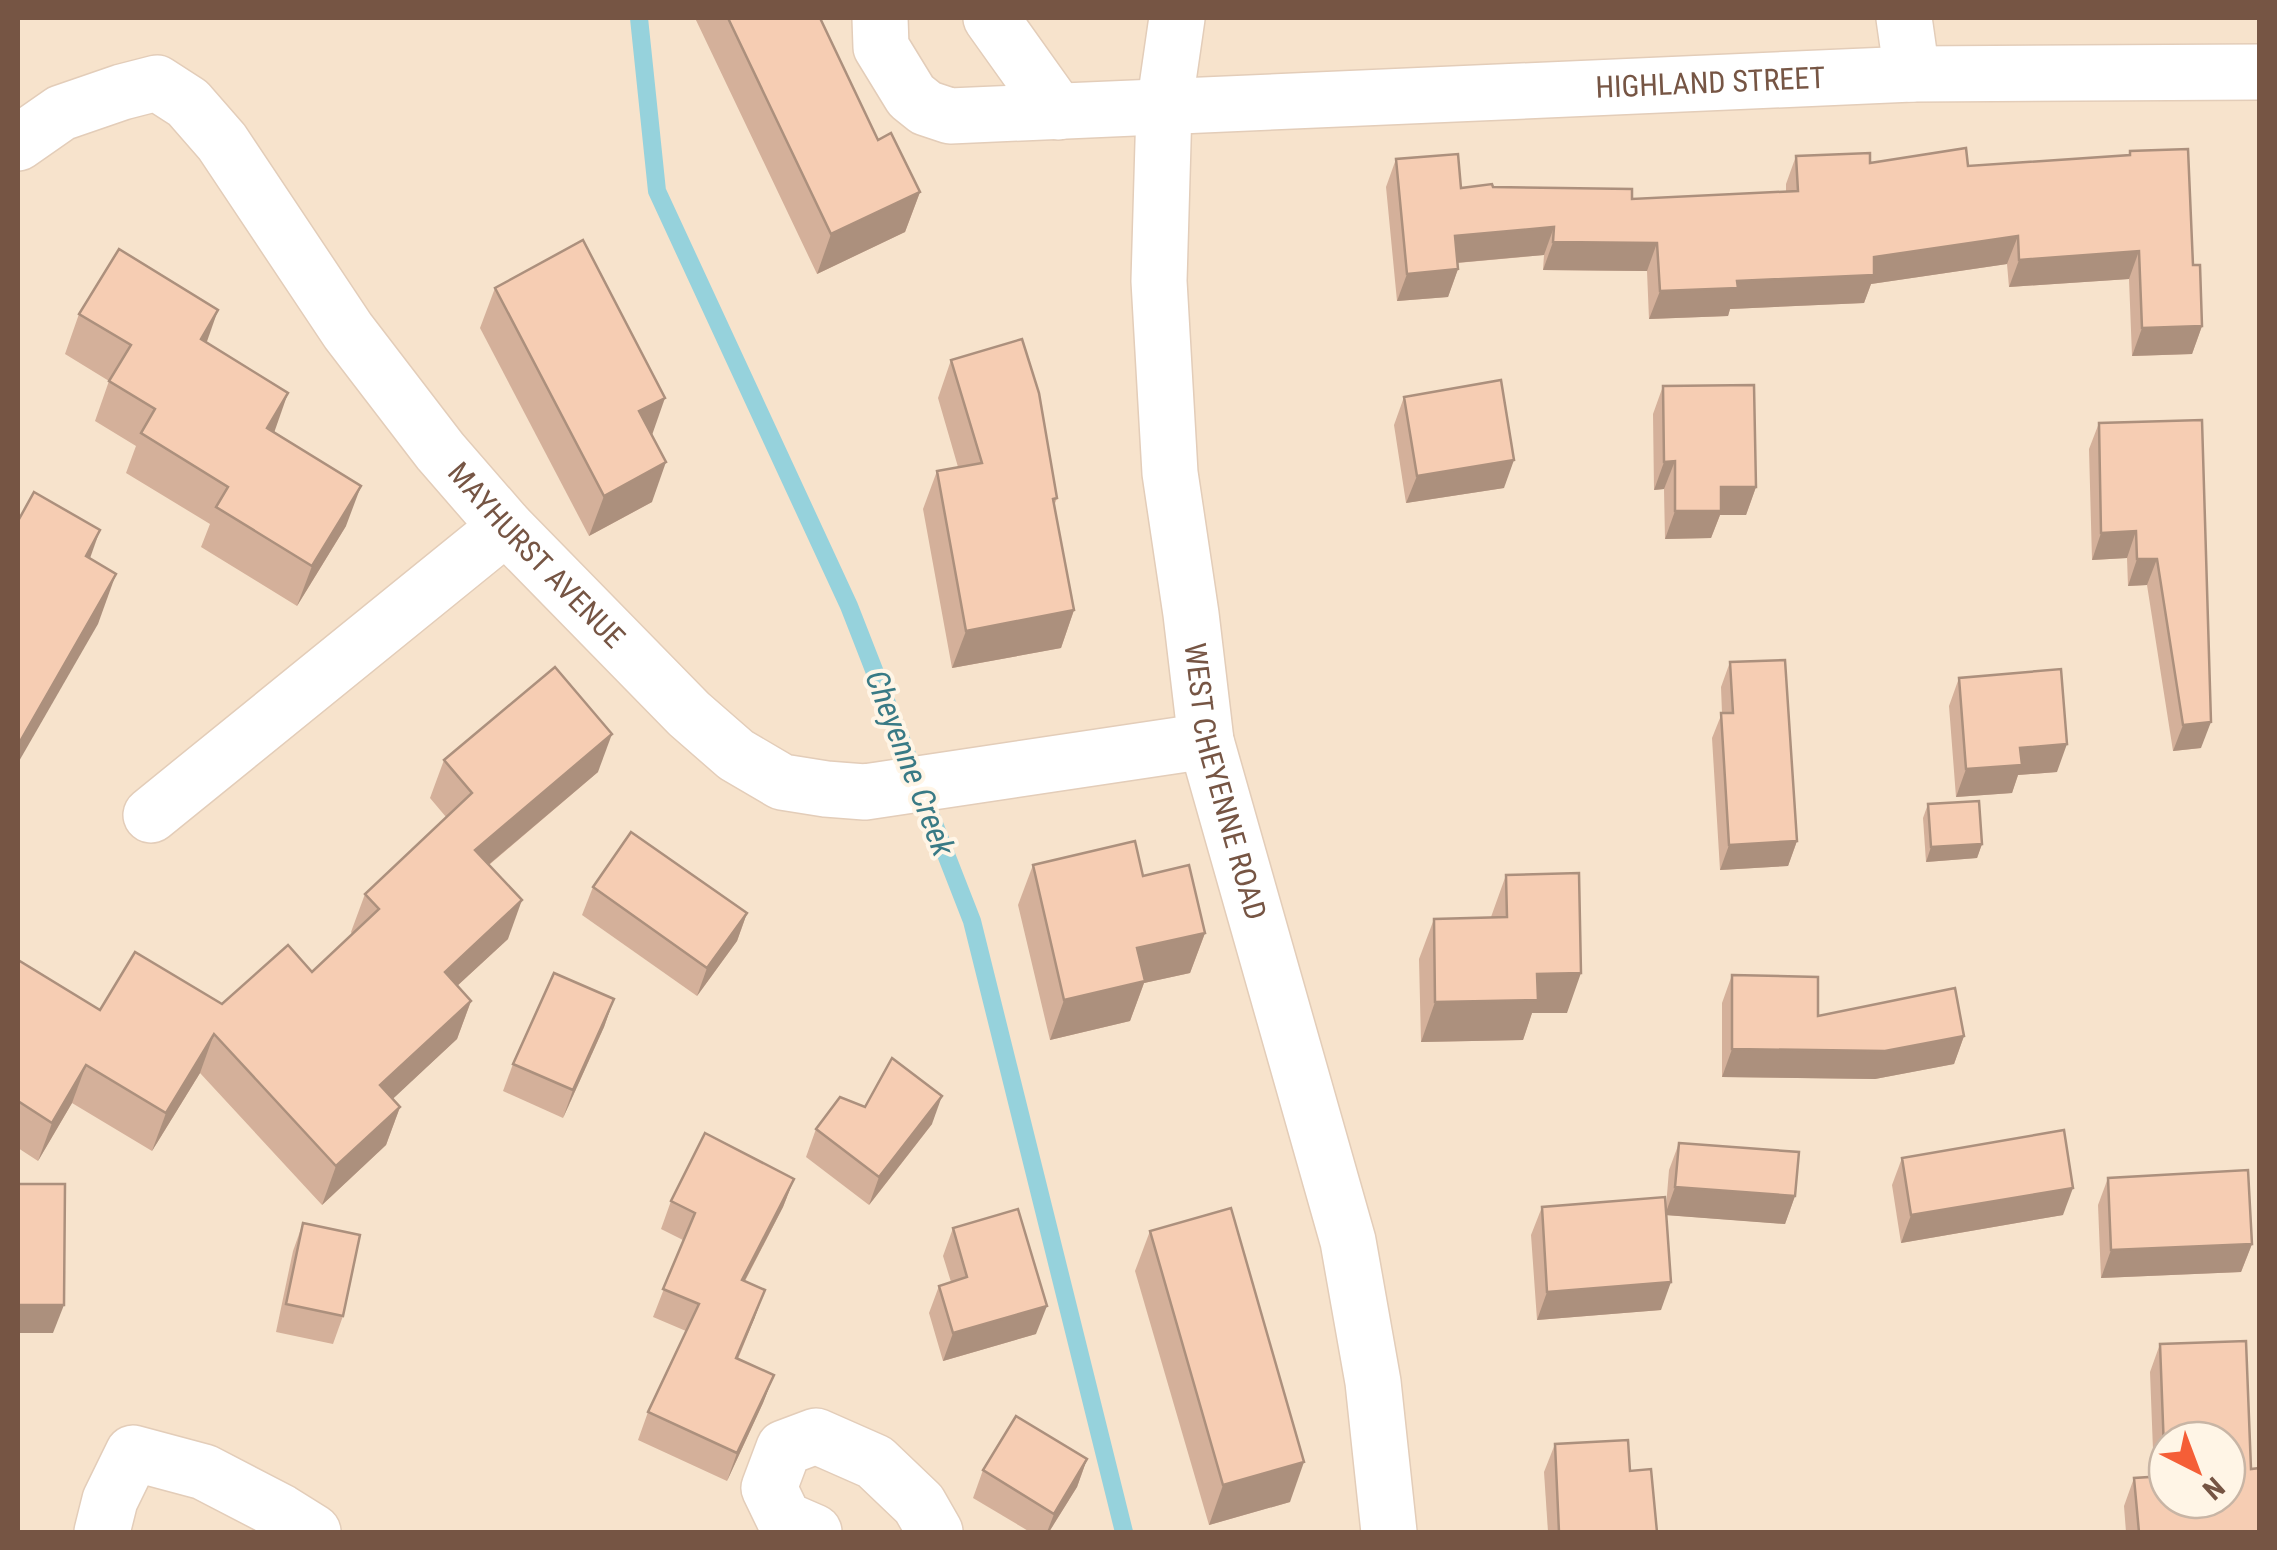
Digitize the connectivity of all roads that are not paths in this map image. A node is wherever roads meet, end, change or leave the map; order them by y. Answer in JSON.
{"nodes":[{"id":1,"x":880,"y":18,"type":"edge"},
{"id":2,"x":991,"y":18,"type":"edge"},
{"id":3,"x":1178,"y":18,"type":"edge"},
{"id":4,"x":1904,"y":18,"type":"edge"},
{"id":5,"x":2260,"y":72,"type":"edge"},
{"id":6,"x":1912,"y":74,"type":"junction"},
{"id":7,"x":1164,"y":108,"type":"junction"},
{"id":8,"x":1058,"y":112,"type":"junction"},
{"id":9,"x":18,"y":143,"type":"edge"},
{"id":10,"x":506,"y":527,"type":"junction"},
{"id":11,"x":1206,"y":741,"type":"junction"},
{"id":12,"x":150,"y":815,"type":"dead end"},
{"id":13,"x":102,"y":1532,"type":"edge"},
{"id":14,"x":313,"y":1532,"type":"edge"},
{"id":15,"x":814,"y":1532,"type":"edge"},
{"id":16,"x":935,"y":1532,"type":"edge"},
{"id":17,"x":1389,"y":1532,"type":"edge"}],
"edges":[{"from":1,"to":8,"type":"street","name":"HIGHLAND STREET"},
{"from":2,"to":8,"type":"street"},
{"from":3,"to":7,"type":"street","name":"WEST CHEYENNE ROAD"},
{"from":4,"to":6,"type":"street"},
{"from":5,"to":6,"type":"street","name":"HIGHLAND STREET"},
{"from":6,"to":7,"type":"street","name":"HIGHLAND STREET"},
{"from":7,"to":8,"type":"street","name":"HIGHLAND STREET"},
{"from":7,"to":11,"type":"street","name":"WEST CHEYENNE ROAD"},
{"from":9,"to":10,"type":"street","name":"MAYHURST AVENUE"},
{"from":10,"to":11,"type":"street","name":"MAYHURST AVENUE"},
{"from":10,"to":12,"type":"street"},
{"from":11,"to":17,"type":"street","name":"WEST CHEYENNE ROAD"},
{"from":13,"to":14,"type":"street"},
{"from":15,"to":16,"type":"street"}]}
